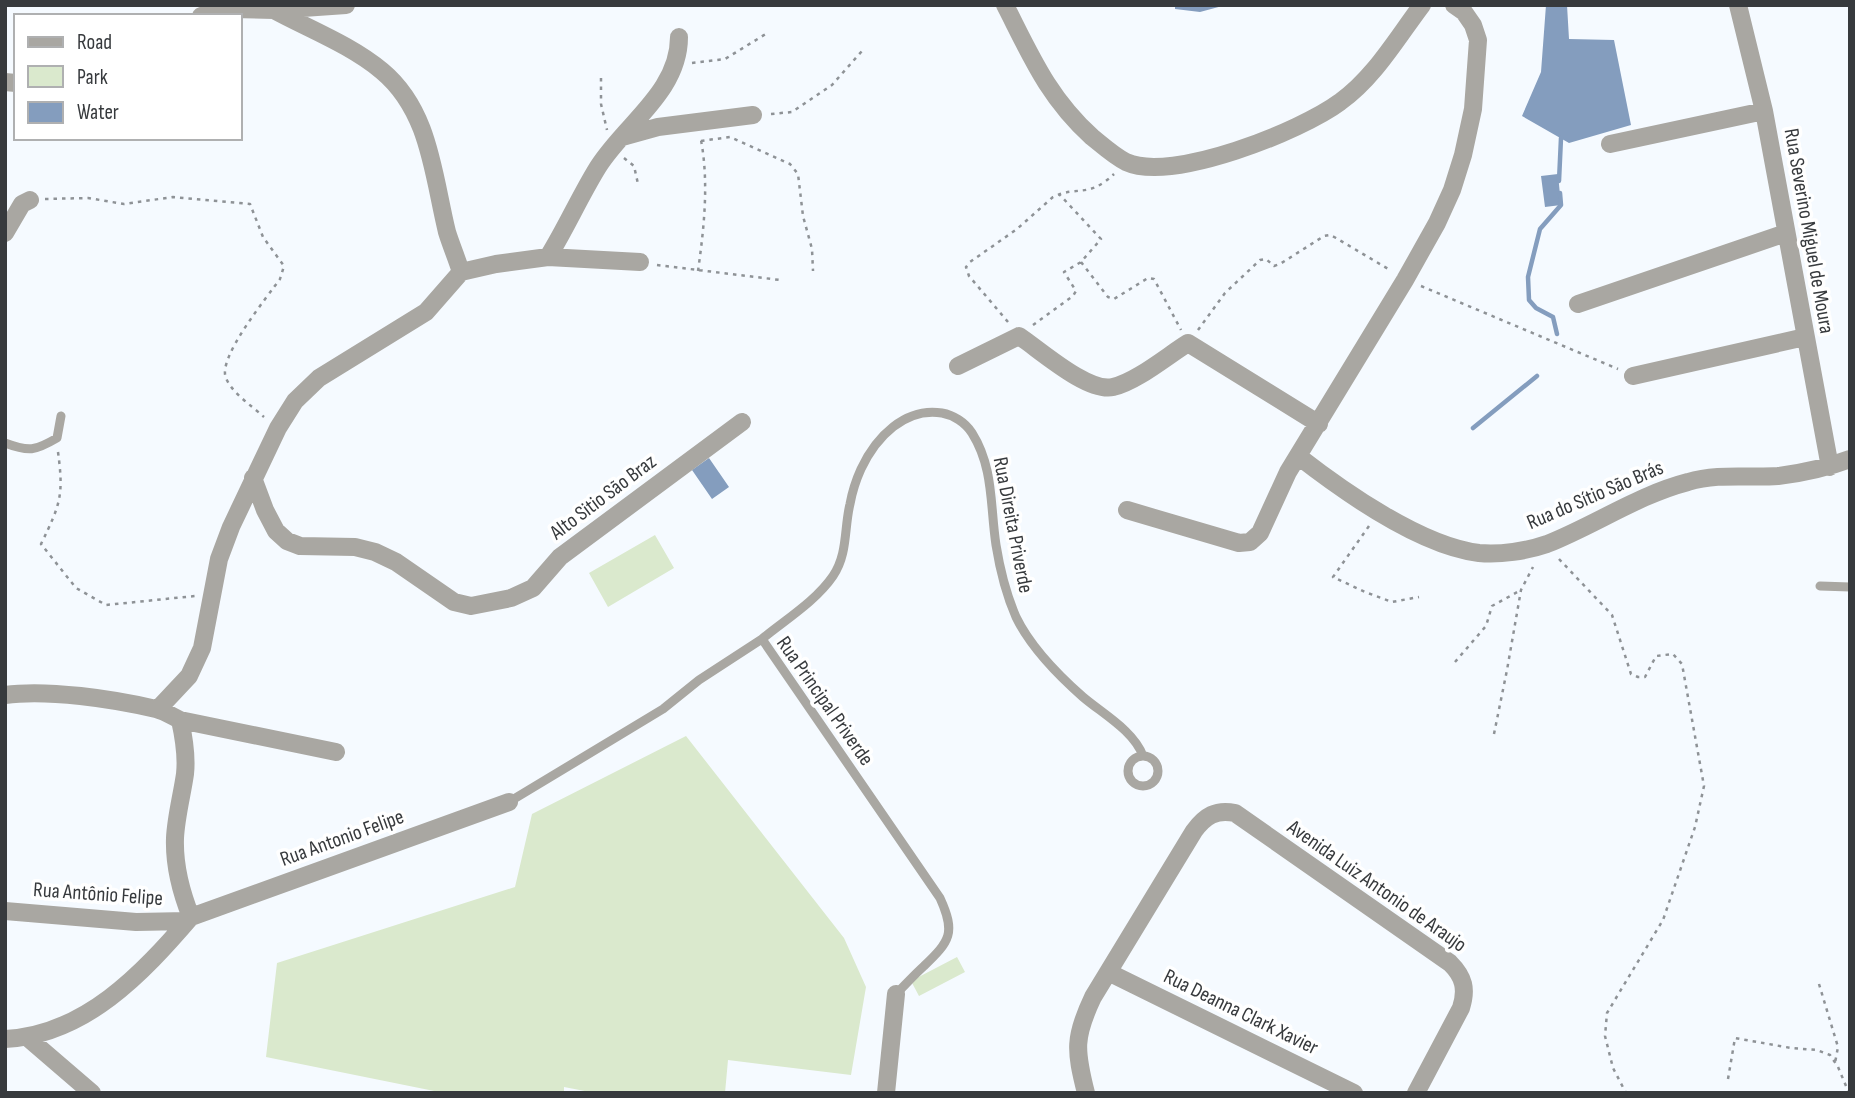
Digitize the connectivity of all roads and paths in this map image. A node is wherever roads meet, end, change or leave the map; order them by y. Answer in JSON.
{"nodes":[{"id":1,"x":346,"y":5,"type":"edge"},
{"id":2,"x":1005,"y":5,"type":"edge"},
{"id":3,"x":1422,"y":5,"type":"edge"},
{"id":4,"x":1454,"y":5,"type":"edge"},
{"id":5,"x":1738,"y":5,"type":"edge"},
{"id":6,"x":274,"y":10,"type":"junction"},
{"id":7,"x":210,"y":14,"type":"edge"},
{"id":8,"x":769,"y":32,"type":"dead end"},
{"id":9,"x":679,"y":37,"type":"dead end"},
{"id":10,"x":862,"y":51,"type":"dead end"},
{"id":11,"x":673,"y":71,"type":"junction"},
{"id":12,"x":1764,"y":111,"type":"junction"},
{"id":13,"x":753,"y":115,"type":"joint"},
{"id":14,"x":699,"y":132,"type":"junction"},
{"id":15,"x":622,"y":137,"type":"junction"},
{"id":16,"x":1610,"y":144,"type":"dead end"},
{"id":17,"x":1126,"y":162,"type":"junction"},
{"id":18,"x":1059,"y":194,"type":"junction"},
{"id":19,"x":30,"y":200,"type":"joint"},
{"id":20,"x":5,"y":233,"type":"edge"},
{"id":21,"x":1786,"y":233,"type":"junction"},
{"id":22,"x":548,"y":257,"type":"junction"},
{"id":23,"x":640,"y":262,"type":"joint"},
{"id":24,"x":1081,"y":262,"type":"junction"},
{"id":25,"x":698,"y":271,"type":"junction"},
{"id":26,"x":813,"y":271,"type":"dead end"},
{"id":27,"x":461,"y":272,"type":"junction"},
{"id":28,"x":780,"y":280,"type":"dead end"},
{"id":29,"x":1405,"y":280,"type":"junction"},
{"id":30,"x":1578,"y":304,"type":"dead end"},
{"id":31,"x":1019,"y":336,"type":"junction"},
{"id":32,"x":1805,"y":337,"type":"junction"},
{"id":33,"x":1188,"y":343,"type":"junction"},
{"id":34,"x":958,"y":366,"type":"dead end"},
{"id":35,"x":1633,"y":376,"type":"joint"},
{"id":36,"x":61,"y":416,"type":"dead end"},
{"id":37,"x":742,"y":422,"type":"dead end"},
{"id":38,"x":1319,"y":424,"type":"junction"},
{"id":39,"x":278,"y":428,"type":"junction"},
{"id":40,"x":57,"y":438,"type":"junction"},
{"id":41,"x":5,"y":443,"type":"edge"},
{"id":42,"x":1298,"y":456,"type":"junction"},
{"id":43,"x":1850,"y":459,"type":"edge"},
{"id":44,"x":1830,"y":467,"type":"junction"},
{"id":45,"x":253,"y":478,"type":"junction"},
{"id":46,"x":1127,"y":510,"type":"dead end"},
{"id":47,"x":1379,"y":511,"type":"junction"},
{"id":48,"x":1545,"y":544,"type":"junction"},
{"id":49,"x":1820,"y":586,"type":"dead end"},
{"id":50,"x":1850,"y":587,"type":"edge"},
{"id":51,"x":1521,"y":590,"type":"junction"},
{"id":52,"x":212,"y":593,"type":"junction"},
{"id":53,"x":1419,"y":597,"type":"dead end"},
{"id":54,"x":762,"y":639,"type":"junction"},
{"id":55,"x":1455,"y":662,"type":"dead end"},
{"id":56,"x":5,"y":695,"type":"edge"},
{"id":57,"x":158,"y":709,"type":"junction"},
{"id":58,"x":180,"y":720,"type":"junction"},
{"id":59,"x":1494,"y":734,"type":"dead end"},
{"id":60,"x":337,"y":752,"type":"dead end"},
{"id":61,"x":1143,"y":756,"type":"dead end"},
{"id":62,"x":509,"y":802,"type":"joint"},
{"id":63,"x":5,"y":911,"type":"edge"},
{"id":64,"x":189,"y":919,"type":"junction"},
{"id":65,"x":1108,"y":972,"type":"junction"},
{"id":66,"x":1819,"y":984,"type":"dead end"},
{"id":67,"x":896,"y":994,"type":"joint"},
{"id":68,"x":28,"y":1038,"type":"junction"},
{"id":69,"x":5,"y":1039,"type":"edge"},
{"id":70,"x":1835,"y":1063,"type":"junction"},
{"id":71,"x":1728,"y":1079,"type":"dead end"},
{"id":72,"x":92,"y":1093,"type":"edge"},
{"id":73,"x":886,"y":1093,"type":"edge"},
{"id":74,"x":1086,"y":1093,"type":"edge"},
{"id":75,"x":1354,"y":1093,"type":"edge"},
{"id":76,"x":1416,"y":1093,"type":"edge"},
{"id":77,"x":1626,"y":1093,"type":"edge"},
{"id":78,"x":1849,"y":1093,"type":"edge"}],
"edges":[{"from":1,"to":6,"type":"street"},
{"from":2,"to":17,"type":"street"},
{"from":3,"to":17,"type":"street"},
{"from":4,"to":29,"type":"street"},
{"from":5,"to":12,"type":"street","name":"Rua Severino Miguel de Moura"},
{"from":6,"to":7,"type":"street"},
{"from":6,"to":27,"type":"street"},
{"from":8,"to":11,"type":"path"},
{"from":9,"to":11,"type":"street"},
{"from":10,"to":13,"type":"path"},
{"from":11,"to":15,"type":"street"},
{"from":12,"to":16,"type":"street"},
{"from":12,"to":21,"type":"street","name":"Rua Severino Miguel de Moura"},
{"from":13,"to":14,"type":"street"},
{"from":14,"to":15,"type":"street"},
{"from":14,"to":25,"type":"path"},
{"from":14,"to":26,"type":"path"},
{"from":15,"to":22,"type":"street"},
{"from":17,"to":18,"type":"path"},
{"from":18,"to":24,"type":"path"},
{"from":18,"to":31,"type":"path"},
{"from":19,"to":20,"type":"street"},
{"from":19,"to":39,"type":"path"},
{"from":21,"to":30,"type":"street"},
{"from":21,"to":32,"type":"street","name":"Rua Severino Miguel de Moura"},
{"from":22,"to":23,"type":"street"},
{"from":22,"to":27,"type":"street"},
{"from":23,"to":25,"type":"path"},
{"from":24,"to":31,"type":"path"},
{"from":24,"to":33,"type":"path"},
{"from":25,"to":28,"type":"path"},
{"from":27,"to":39,"type":"street"},
{"from":29,"to":33,"type":"path"},
{"from":29,"to":35,"type":"path"},
{"from":29,"to":38,"type":"street"},
{"from":31,"to":33,"type":"street"},
{"from":31,"to":34,"type":"street"},
{"from":32,"to":35,"type":"street"},
{"from":32,"to":44,"type":"street","name":"Rua Severino Miguel de Moura"},
{"from":33,"to":38,"type":"street"},
{"from":36,"to":40,"type":"lane"},
{"from":37,"to":45,"type":"street","name":"Alto Sitio São Braz"},
{"from":38,"to":42,"type":"street"},
{"from":39,"to":45,"type":"street"},
{"from":40,"to":41,"type":"lane"},
{"from":40,"to":52,"type":"path"},
{"from":42,"to":46,"type":"street"},
{"from":42,"to":47,"type":"street","name":"Rua do Sítio São Brás"},
{"from":43,"to":44,"type":"street","name":"Rua do Sítio São Brás"},
{"from":44,"to":48,"type":"street","name":"Rua do Sítio São Brás"},
{"from":45,"to":52,"type":"street"},
{"from":47,"to":48,"type":"street","name":"Rua do Sítio São Brás"},
{"from":47,"to":53,"type":"path"},
{"from":48,"to":51,"type":"path"},
{"from":48,"to":77,"type":"path"},
{"from":49,"to":50,"type":"lane"},
{"from":51,"to":55,"type":"path"},
{"from":51,"to":59,"type":"path"},
{"from":52,"to":57,"type":"street"},
{"from":54,"to":61,"type":"lane","name":"Rua Direita Priverde"},
{"from":54,"to":62,"type":"lane","name":"Rua Principal Priverde"},
{"from":54,"to":67,"type":"lane","name":"Rua Principal Priverde"},
{"from":56,"to":57,"type":"street"},
{"from":57,"to":58,"type":"street"},
{"from":58,"to":60,"type":"street"},
{"from":58,"to":64,"type":"street"},
{"from":62,"to":64,"type":"street","name":"Rua Antonio Felipe"},
{"from":63,"to":64,"type":"street","name":"Rua Antônio Felipe"},
{"from":64,"to":68,"type":"street"},
{"from":65,"to":74,"type":"street"},
{"from":65,"to":75,"type":"street","name":"Rua Deanna Clark Xavier"},
{"from":65,"to":76,"type":"street","name":"Avenida Luiz Antonio de Araujo"},
{"from":66,"to":70,"type":"path"},
{"from":67,"to":73,"type":"street"},
{"from":68,"to":69,"type":"street"},
{"from":68,"to":72,"type":"street"},
{"from":70,"to":71,"type":"path"},
{"from":70,"to":78,"type":"path"}]}
